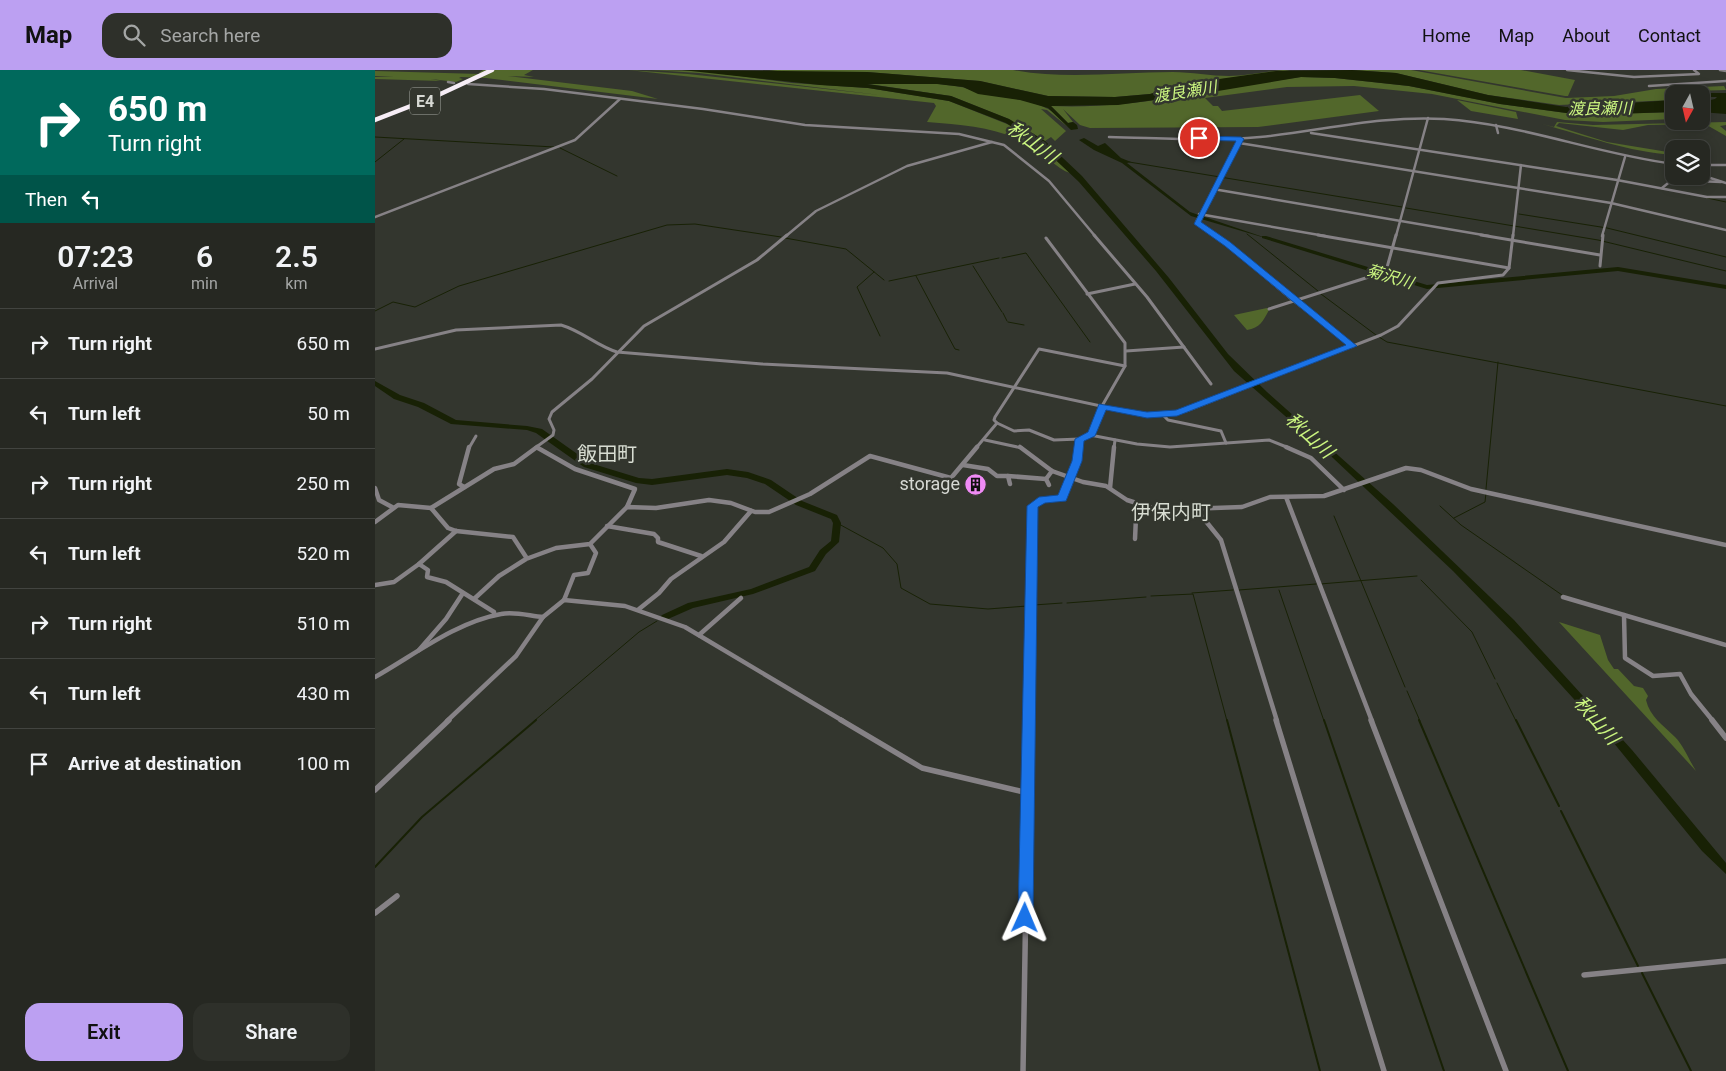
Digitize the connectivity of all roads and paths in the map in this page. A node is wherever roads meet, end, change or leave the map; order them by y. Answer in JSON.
{"nodes":[{"id":1,"x":486,"y":70,"type":"edge"},
{"id":2,"x":493,"y":70,"type":"edge"},
{"id":3,"x":1567,"y":70,"type":"edge"},
{"id":4,"x":1590,"y":70,"type":"edge"},
{"id":5,"x":1608,"y":70,"type":"edge"},
{"id":6,"x":1625,"y":70,"type":"edge"},
{"id":7,"x":1656,"y":70,"type":"edge"},
{"id":8,"x":1672,"y":70,"type":"edge"},
{"id":9,"x":1694,"y":70,"type":"edge"},
{"id":10,"x":1720,"y":70,"type":"edge"},
{"id":11,"x":1641,"y":71,"type":"edge"},
{"id":12,"x":1726,"y":71,"type":"edge"},
{"id":13,"x":1588,"y":74,"type":"junction"},
{"id":14,"x":1672,"y":74,"type":"junction"},
{"id":15,"x":1606,"y":75,"type":"junction"},
{"id":16,"x":1623,"y":76,"type":"junction"},
{"id":17,"x":1640,"y":77,"type":"junction"},
{"id":18,"x":1656,"y":77,"type":"junction"},
{"id":19,"x":1726,"y":81,"type":"edge"},
{"id":20,"x":449,"y":82,"type":"dead end"},
{"id":21,"x":454,"y":83,"type":"dead end"},
{"id":22,"x":469,"y":84,"type":"dead end"},
{"id":23,"x":1649,"y":86,"type":"dead end"},
{"id":24,"x":622,"y":99,"type":"junction"},
{"id":25,"x":1428,"y":118,"type":"junction"},
{"id":26,"x":375,"y":119,"type":"edge"},
{"id":27,"x":1496,"y":125,"type":"junction"},
{"id":28,"x":1307,"y":132,"type":"junction"},
{"id":29,"x":1498,"y":133,"type":"dead end"},
{"id":30,"x":1109,"y":137,"type":"dead end"},
{"id":31,"x":1240,"y":138,"type":"junction"},
{"id":32,"x":994,"y":142,"type":"junction"},
{"id":33,"x":1239,"y":143,"type":"junction"},
{"id":34,"x":1420,"y":150,"type":"junction"},
{"id":35,"x":1625,"y":157,"type":"junction"},
{"id":36,"x":1665,"y":163,"type":"edge"},
{"id":37,"x":1521,"y":165,"type":"junction"},
{"id":38,"x":1710,"y":165,"type":"edge"},
{"id":39,"x":1726,"y":165,"type":"edge"},
{"id":40,"x":1414,"y":171,"type":"junction"},
{"id":41,"x":1710,"y":178,"type":"edge"},
{"id":42,"x":1617,"y":180,"type":"junction"},
{"id":43,"x":1724,"y":183,"type":"edge"},
{"id":44,"x":1519,"y":188,"type":"junction"},
{"id":45,"x":1662,"y":188,"type":"junction"},
{"id":46,"x":1213,"y":189,"type":"junction"},
{"id":47,"x":1726,"y":198,"type":"edge"},
{"id":48,"x":1611,"y":203,"type":"junction"},
{"id":49,"x":1199,"y":214,"type":"junction"},
{"id":50,"x":375,"y":217,"type":"edge"},
{"id":51,"x":1400,"y":221,"type":"junction"},
{"id":52,"x":1726,"y":230,"type":"edge"},
{"id":53,"x":1046,"y":238,"type":"dead end"},
{"id":54,"x":1513,"y":240,"type":"junction"},
{"id":55,"x":1393,"y":248,"type":"junction"},
{"id":56,"x":1600,"y":255,"type":"junction"},
{"id":57,"x":1600,"y":266,"type":"dead end"},
{"id":58,"x":1509,"y":268,"type":"junction"},
{"id":59,"x":1386,"y":271,"type":"dead end"},
{"id":60,"x":1375,"y":276,"type":"dead end"},
{"id":61,"x":1135,"y":284,"type":"junction"},
{"id":62,"x":1087,"y":294,"type":"junction"},
{"id":63,"x":1295,"y":301,"type":"junction"},
{"id":64,"x":1269,"y":309,"type":"dead end"},
{"id":65,"x":1353,"y":346,"type":"junction"},
{"id":66,"x":1184,"y":347,"type":"junction"},
{"id":67,"x":375,"y":349,"type":"edge"},
{"id":68,"x":1126,"y":351,"type":"junction"},
{"id":69,"x":617,"y":352,"type":"junction"},
{"id":70,"x":1125,"y":366,"type":"junction"},
{"id":71,"x":1211,"y":384,"type":"dead end"},
{"id":72,"x":1014,"y":387,"type":"junction"},
{"id":73,"x":1102,"y":406,"type":"junction"},
{"id":74,"x":1163,"y":416,"type":"junction"},
{"id":75,"x":997,"y":423,"type":"junction"},
{"id":76,"x":1090,"y":435,"type":"junction"},
{"id":77,"x":476,"y":436,"type":"dead end"},
{"id":78,"x":1079,"y":439,"type":"junction"},
{"id":79,"x":985,"y":440,"type":"junction"},
{"id":80,"x":1115,"y":440,"type":"junction"},
{"id":81,"x":1226,"y":443,"type":"junction"},
{"id":82,"x":538,"y":448,"type":"junction"},
{"id":83,"x":963,"y":465,"type":"junction"},
{"id":84,"x":1052,"y":470,"type":"junction"},
{"id":85,"x":1008,"y":476,"type":"junction"},
{"id":86,"x":1069,"y":478,"type":"junction"},
{"id":87,"x":1046,"y":479,"type":"junction"},
{"id":88,"x":1010,"y":484,"type":"dead end"},
{"id":89,"x":1049,"y":484,"type":"dead end"},
{"id":90,"x":464,"y":487,"type":"junction"},
{"id":91,"x":375,"y":488,"type":"edge"},
{"id":92,"x":1110,"y":488,"type":"junction"},
{"id":93,"x":1345,"y":489,"type":"junction"},
{"id":94,"x":1285,"y":498,"type":"junction"},
{"id":95,"x":1139,"y":505,"type":"junction"},
{"id":96,"x":392,"y":507,"type":"junction"},
{"id":97,"x":627,"y":507,"type":"junction"},
{"id":98,"x":431,"y":508,"type":"junction"},
{"id":99,"x":1197,"y":509,"type":"junction"},
{"id":100,"x":751,"y":512,"type":"junction"},
{"id":101,"x":375,"y":522,"type":"edge"},
{"id":102,"x":607,"y":526,"type":"junction"},
{"id":103,"x":456,"y":531,"type":"junction"},
{"id":104,"x":1135,"y":539,"type":"dead end"},
{"id":105,"x":590,"y":544,"type":"junction"},
{"id":106,"x":1726,"y":545,"type":"edge"},
{"id":107,"x":701,"y":556,"type":"junction"},
{"id":108,"x":526,"y":558,"type":"junction"},
{"id":109,"x":419,"y":564,"type":"junction"},
{"id":110,"x":375,"y":585,"type":"edge"},
{"id":111,"x":463,"y":593,"type":"junction"},
{"id":112,"x":1563,"y":597,"type":"dead end"},
{"id":113,"x":741,"y":598,"type":"dead end"},
{"id":114,"x":474,"y":600,"type":"junction"},
{"id":115,"x":564,"y":600,"type":"junction"},
{"id":116,"x":639,"y":609,"type":"junction"},
{"id":117,"x":495,"y":615,"type":"junction"},
{"id":118,"x":1624,"y":615,"type":"junction"},
{"id":119,"x":543,"y":616,"type":"junction"},
{"id":120,"x":699,"y":635,"type":"junction"},
{"id":121,"x":1726,"y":645,"type":"edge"},
{"id":122,"x":416,"y":653,"type":"junction"},
{"id":123,"x":375,"y":677,"type":"edge"},
{"id":124,"x":1726,"y":738,"type":"edge"},
{"id":125,"x":375,"y":790,"type":"edge"},
{"id":126,"x":1028,"y":793,"type":"junction"},
{"id":127,"x":397,"y":896,"type":"dead end"},
{"id":128,"x":375,"y":913,"type":"edge"},
{"id":129,"x":1726,"y":961,"type":"edge"},
{"id":130,"x":1584,"y":975,"type":"dead end"},
{"id":131,"x":1023,"y":1071,"type":"edge"},
{"id":132,"x":1384,"y":1071,"type":"edge"},
{"id":133,"x":1506,"y":1071,"type":"edge"}],
"edges":[{"from":1,"to":26,"type":"highway","number":"E4"},
{"from":2,"to":26,"type":"highway","number":"E4"},
{"from":3,"to":13,"type":"street"},
{"from":4,"to":13,"type":"street"},
{"from":5,"to":15,"type":"street"},
{"from":6,"to":16,"type":"street"},
{"from":7,"to":18,"type":"street"},
{"from":8,"to":14,"type":"street"},
{"from":9,"to":14,"type":"street"},
{"from":10,"to":12,"type":"street"},
{"from":11,"to":17,"type":"street"},
{"from":13,"to":15,"type":"street"},
{"from":14,"to":18,"type":"street"},
{"from":15,"to":16,"type":"street"},
{"from":16,"to":17,"type":"street"},
{"from":17,"to":18,"type":"street"},
{"from":19,"to":23,"type":"street"},
{"from":20,"to":21,"type":"street"},
{"from":22,"to":24,"type":"street"},
{"from":24,"to":32,"type":"street"},
{"from":24,"to":50,"type":"street"},
{"from":25,"to":27,"type":"street"},
{"from":25,"to":28,"type":"street"},
{"from":25,"to":34,"type":"street"},
{"from":27,"to":29,"type":"street"},
{"from":27,"to":35,"type":"street"},
{"from":28,"to":31,"type":"street"},
{"from":28,"to":34,"type":"street"},
{"from":30,"to":31,"type":"street"},
{"from":31,"to":33,"type":"street"},
{"from":32,"to":61,"type":"street"},
{"from":32,"to":69,"type":"street"},
{"from":33,"to":40,"type":"street"},
{"from":33,"to":46,"type":"street"},
{"from":34,"to":37,"type":"street"},
{"from":34,"to":40,"type":"street"},
{"from":35,"to":36,"type":"street"},
{"from":35,"to":42,"type":"street"},
{"from":37,"to":42,"type":"street"},
{"from":37,"to":44,"type":"street"},
{"from":38,"to":39,"type":"street"},
{"from":40,"to":44,"type":"street"},
{"from":40,"to":51,"type":"street"},
{"from":41,"to":43,"type":"street"},
{"from":42,"to":45,"type":"street"},
{"from":42,"to":48,"type":"street"},
{"from":43,"to":45,"type":"street"},
{"from":44,"to":48,"type":"street"},
{"from":44,"to":54,"type":"street"},
{"from":45,"to":47,"type":"street"},
{"from":46,"to":49,"type":"street"},
{"from":46,"to":51,"type":"street"},
{"from":48,"to":52,"type":"street"},
{"from":48,"to":56,"type":"street"},
{"from":49,"to":55,"type":"street"},
{"from":49,"to":63,"type":"street"},
{"from":51,"to":54,"type":"street"},
{"from":51,"to":55,"type":"street"},
{"from":53,"to":62,"type":"street"},
{"from":54,"to":56,"type":"street"},
{"from":54,"to":58,"type":"street"},
{"from":55,"to":58,"type":"street"},
{"from":55,"to":59,"type":"street"},
{"from":56,"to":57,"type":"street"},
{"from":58,"to":65,"type":"street"},
{"from":60,"to":63,"type":"street"},
{"from":61,"to":62,"type":"street"},
{"from":61,"to":66,"type":"street"},
{"from":62,"to":68,"type":"street"},
{"from":63,"to":64,"type":"street"},
{"from":63,"to":65,"type":"street"},
{"from":65,"to":74,"type":"street"},
{"from":66,"to":68,"type":"street"},
{"from":66,"to":71,"type":"street"},
{"from":67,"to":69,"type":"street"},
{"from":68,"to":70,"type":"street"},
{"from":69,"to":72,"type":"street"},
{"from":69,"to":82,"type":"street"},
{"from":70,"to":72,"type":"street"},
{"from":70,"to":73,"type":"street"},
{"from":72,"to":73,"type":"street"},
{"from":72,"to":75,"type":"street"},
{"from":73,"to":74,"type":"street"},
{"from":73,"to":76,"type":"street"},
{"from":74,"to":81,"type":"street"},
{"from":75,"to":78,"type":"street"},
{"from":75,"to":79,"type":"street"},
{"from":76,"to":78,"type":"street"},
{"from":76,"to":80,"type":"street"},
{"from":77,"to":90,"type":"street"},
{"from":78,"to":86,"type":"street"},
{"from":79,"to":83,"type":"street"},
{"from":79,"to":84,"type":"street"},
{"from":80,"to":81,"type":"street"},
{"from":80,"to":92,"type":"street"},
{"from":81,"to":93,"type":"street"},
{"from":82,"to":90,"type":"street"},
{"from":82,"to":97,"type":"street"},
{"from":83,"to":85,"type":"street"},
{"from":83,"to":100,"type":"street"},
{"from":84,"to":86,"type":"street"},
{"from":84,"to":87,"type":"street"},
{"from":85,"to":87,"type":"street"},
{"from":85,"to":88,"type":"street"},
{"from":86,"to":92,"type":"street"},
{"from":86,"to":126,"type":"street"},
{"from":87,"to":89,"type":"street"},
{"from":90,"to":98,"type":"street"},
{"from":91,"to":96,"type":"street"},
{"from":92,"to":95,"type":"street"},
{"from":93,"to":94,"type":"street"},
{"from":93,"to":106,"type":"street"},
{"from":94,"to":99,"type":"street"},
{"from":94,"to":133,"type":"street"},
{"from":95,"to":99,"type":"street"},
{"from":95,"to":104,"type":"street"},
{"from":96,"to":98,"type":"street"},
{"from":96,"to":101,"type":"street"},
{"from":97,"to":100,"type":"street"},
{"from":97,"to":102,"type":"street"},
{"from":98,"to":103,"type":"street"},
{"from":99,"to":132,"type":"street"},
{"from":100,"to":107,"type":"street"},
{"from":102,"to":105,"type":"street"},
{"from":102,"to":107,"type":"street"},
{"from":103,"to":108,"type":"street"},
{"from":103,"to":109,"type":"street"},
{"from":105,"to":108,"type":"street"},
{"from":105,"to":115,"type":"street"},
{"from":107,"to":116,"type":"street"},
{"from":108,"to":114,"type":"street"},
{"from":109,"to":110,"type":"street"},
{"from":109,"to":111,"type":"street"},
{"from":111,"to":114,"type":"street"},
{"from":111,"to":122,"type":"street"},
{"from":112,"to":118,"type":"street"},
{"from":113,"to":120,"type":"street"},
{"from":114,"to":117,"type":"street"},
{"from":115,"to":116,"type":"street"},
{"from":115,"to":119,"type":"street"},
{"from":116,"to":120,"type":"street"},
{"from":117,"to":119,"type":"street"},
{"from":117,"to":122,"type":"street"},
{"from":118,"to":121,"type":"street"},
{"from":118,"to":124,"type":"street"},
{"from":119,"to":125,"type":"street"},
{"from":120,"to":126,"type":"street"},
{"from":122,"to":123,"type":"street"},
{"from":126,"to":131,"type":"street"},
{"from":127,"to":128,"type":"street"},
{"from":129,"to":130,"type":"street"}]}
